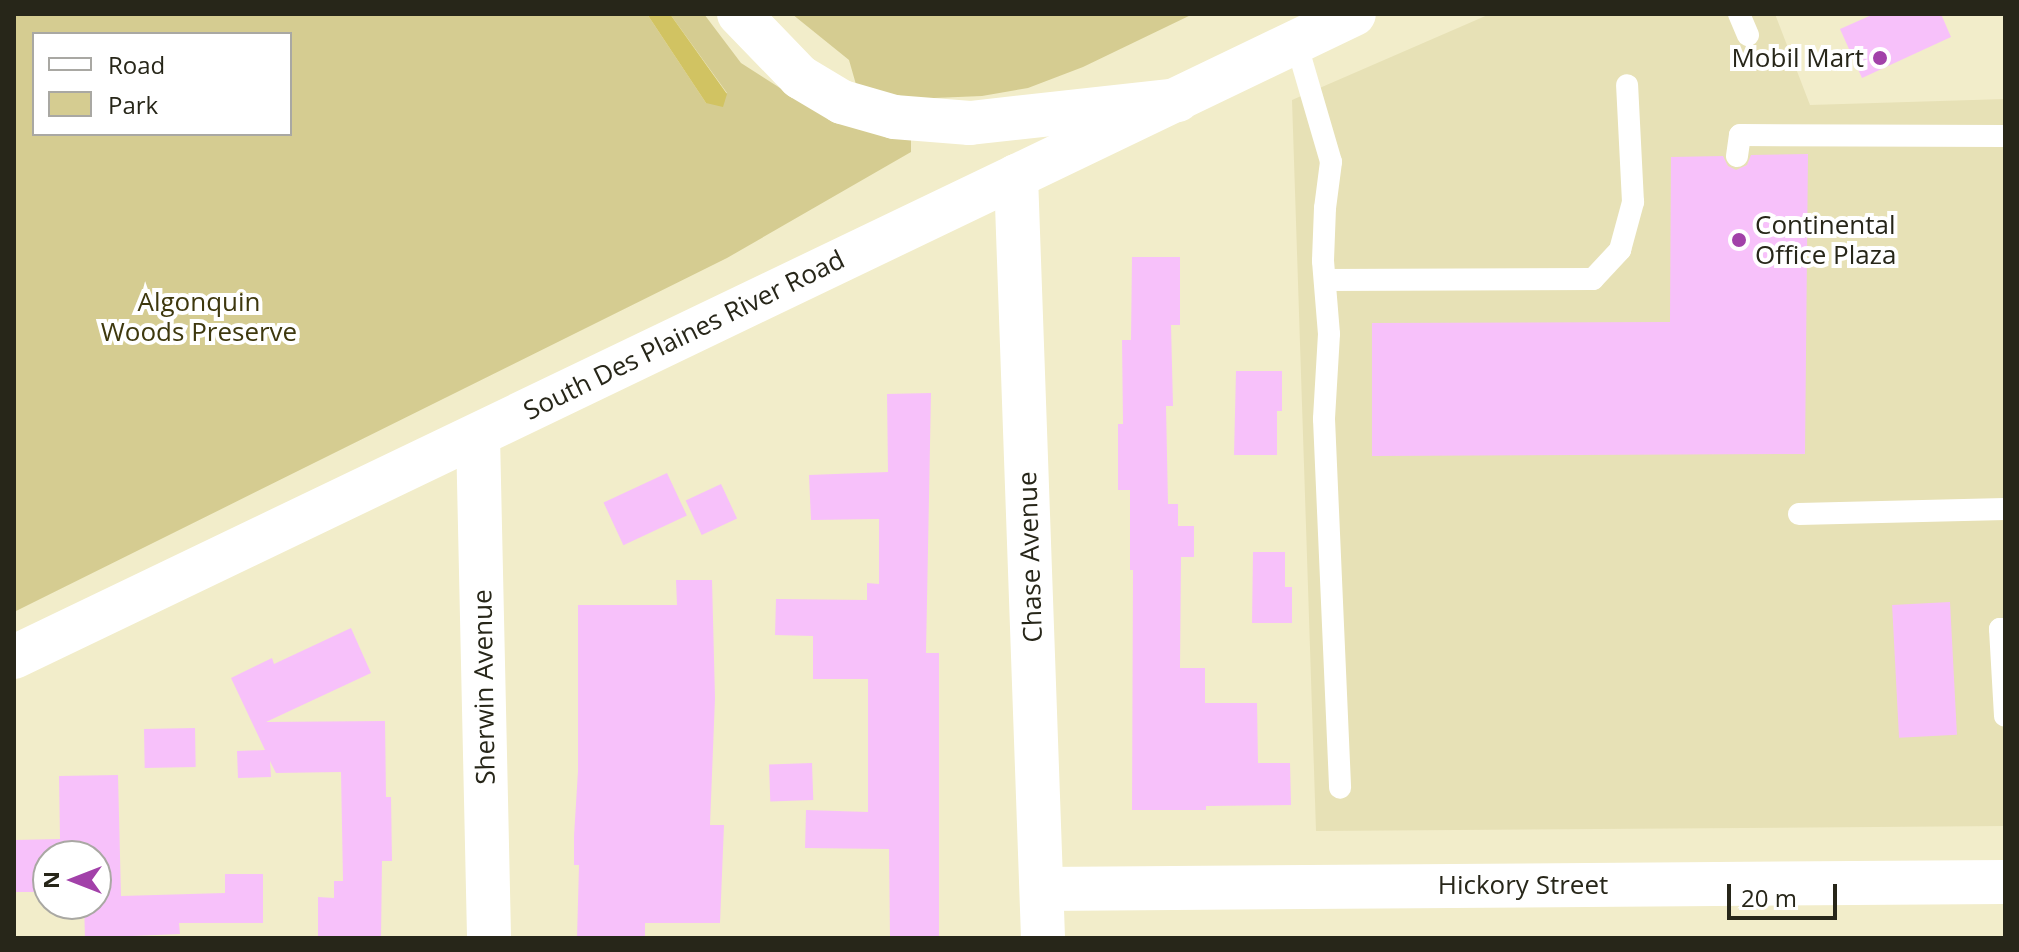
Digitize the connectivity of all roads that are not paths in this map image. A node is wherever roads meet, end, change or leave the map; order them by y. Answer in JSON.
{"nodes":[{"id":1,"x":739,"y":14,"type":"edge"},
{"id":2,"x":1354,"y":14,"type":"edge"},
{"id":3,"x":1739,"y":14,"type":"edge"},
{"id":4,"x":1748,"y":35,"type":"dead end"},
{"id":5,"x":1296,"y":42,"type":"junction"},
{"id":6,"x":1627,"y":85,"type":"dead end"},
{"id":7,"x":1178,"y":100,"type":"junction"},
{"id":8,"x":2005,"y":136,"type":"edge"},
{"id":9,"x":1737,"y":156,"type":"dead end"},
{"id":10,"x":1016,"y":176,"type":"junction"},
{"id":11,"x":1325,"y":280,"type":"junction"},
{"id":12,"x":478,"y":436,"type":"junction"},
{"id":13,"x":2005,"y":509,"type":"edge"},
{"id":14,"x":1799,"y":514,"type":"dead end"},
{"id":15,"x":2005,"y":629,"type":"edge"},
{"id":16,"x":14,"y":657,"type":"edge"},
{"id":17,"x":2005,"y":716,"type":"edge"},
{"id":18,"x":1340,"y":788,"type":"dead end"},
{"id":19,"x":2005,"y":882,"type":"edge"},
{"id":20,"x":1042,"y":889,"type":"junction"},
{"id":21,"x":489,"y":938,"type":"edge"},
{"id":22,"x":1043,"y":938,"type":"edge"}],
"edges":[{"from":1,"to":7,"type":"main road"},
{"from":2,"to":5,"type":"main road","name":"South Des Plaines River Road"},
{"from":3,"to":4,"type":"lane"},
{"from":5,"to":7,"type":"main road","name":"South Des Plaines River Road"},
{"from":5,"to":11,"type":"lane"},
{"from":6,"to":11,"type":"lane"},
{"from":7,"to":10,"type":"main road","name":"South Des Plaines River Road"},
{"from":8,"to":9,"type":"lane"},
{"from":10,"to":12,"type":"main road","name":"South Des Plaines River Road"},
{"from":10,"to":20,"type":"main road","name":"Chase Avenue"},
{"from":11,"to":18,"type":"lane"},
{"from":12,"to":16,"type":"main road","name":"South Des Plaines River Road"},
{"from":12,"to":21,"type":"main road","name":"Sherwin Avenue"},
{"from":13,"to":14,"type":"lane"},
{"from":15,"to":17,"type":"lane"},
{"from":19,"to":20,"type":"main road","name":"Hickory Street"},
{"from":20,"to":22,"type":"main road","name":"Chase Avenue"}]}
